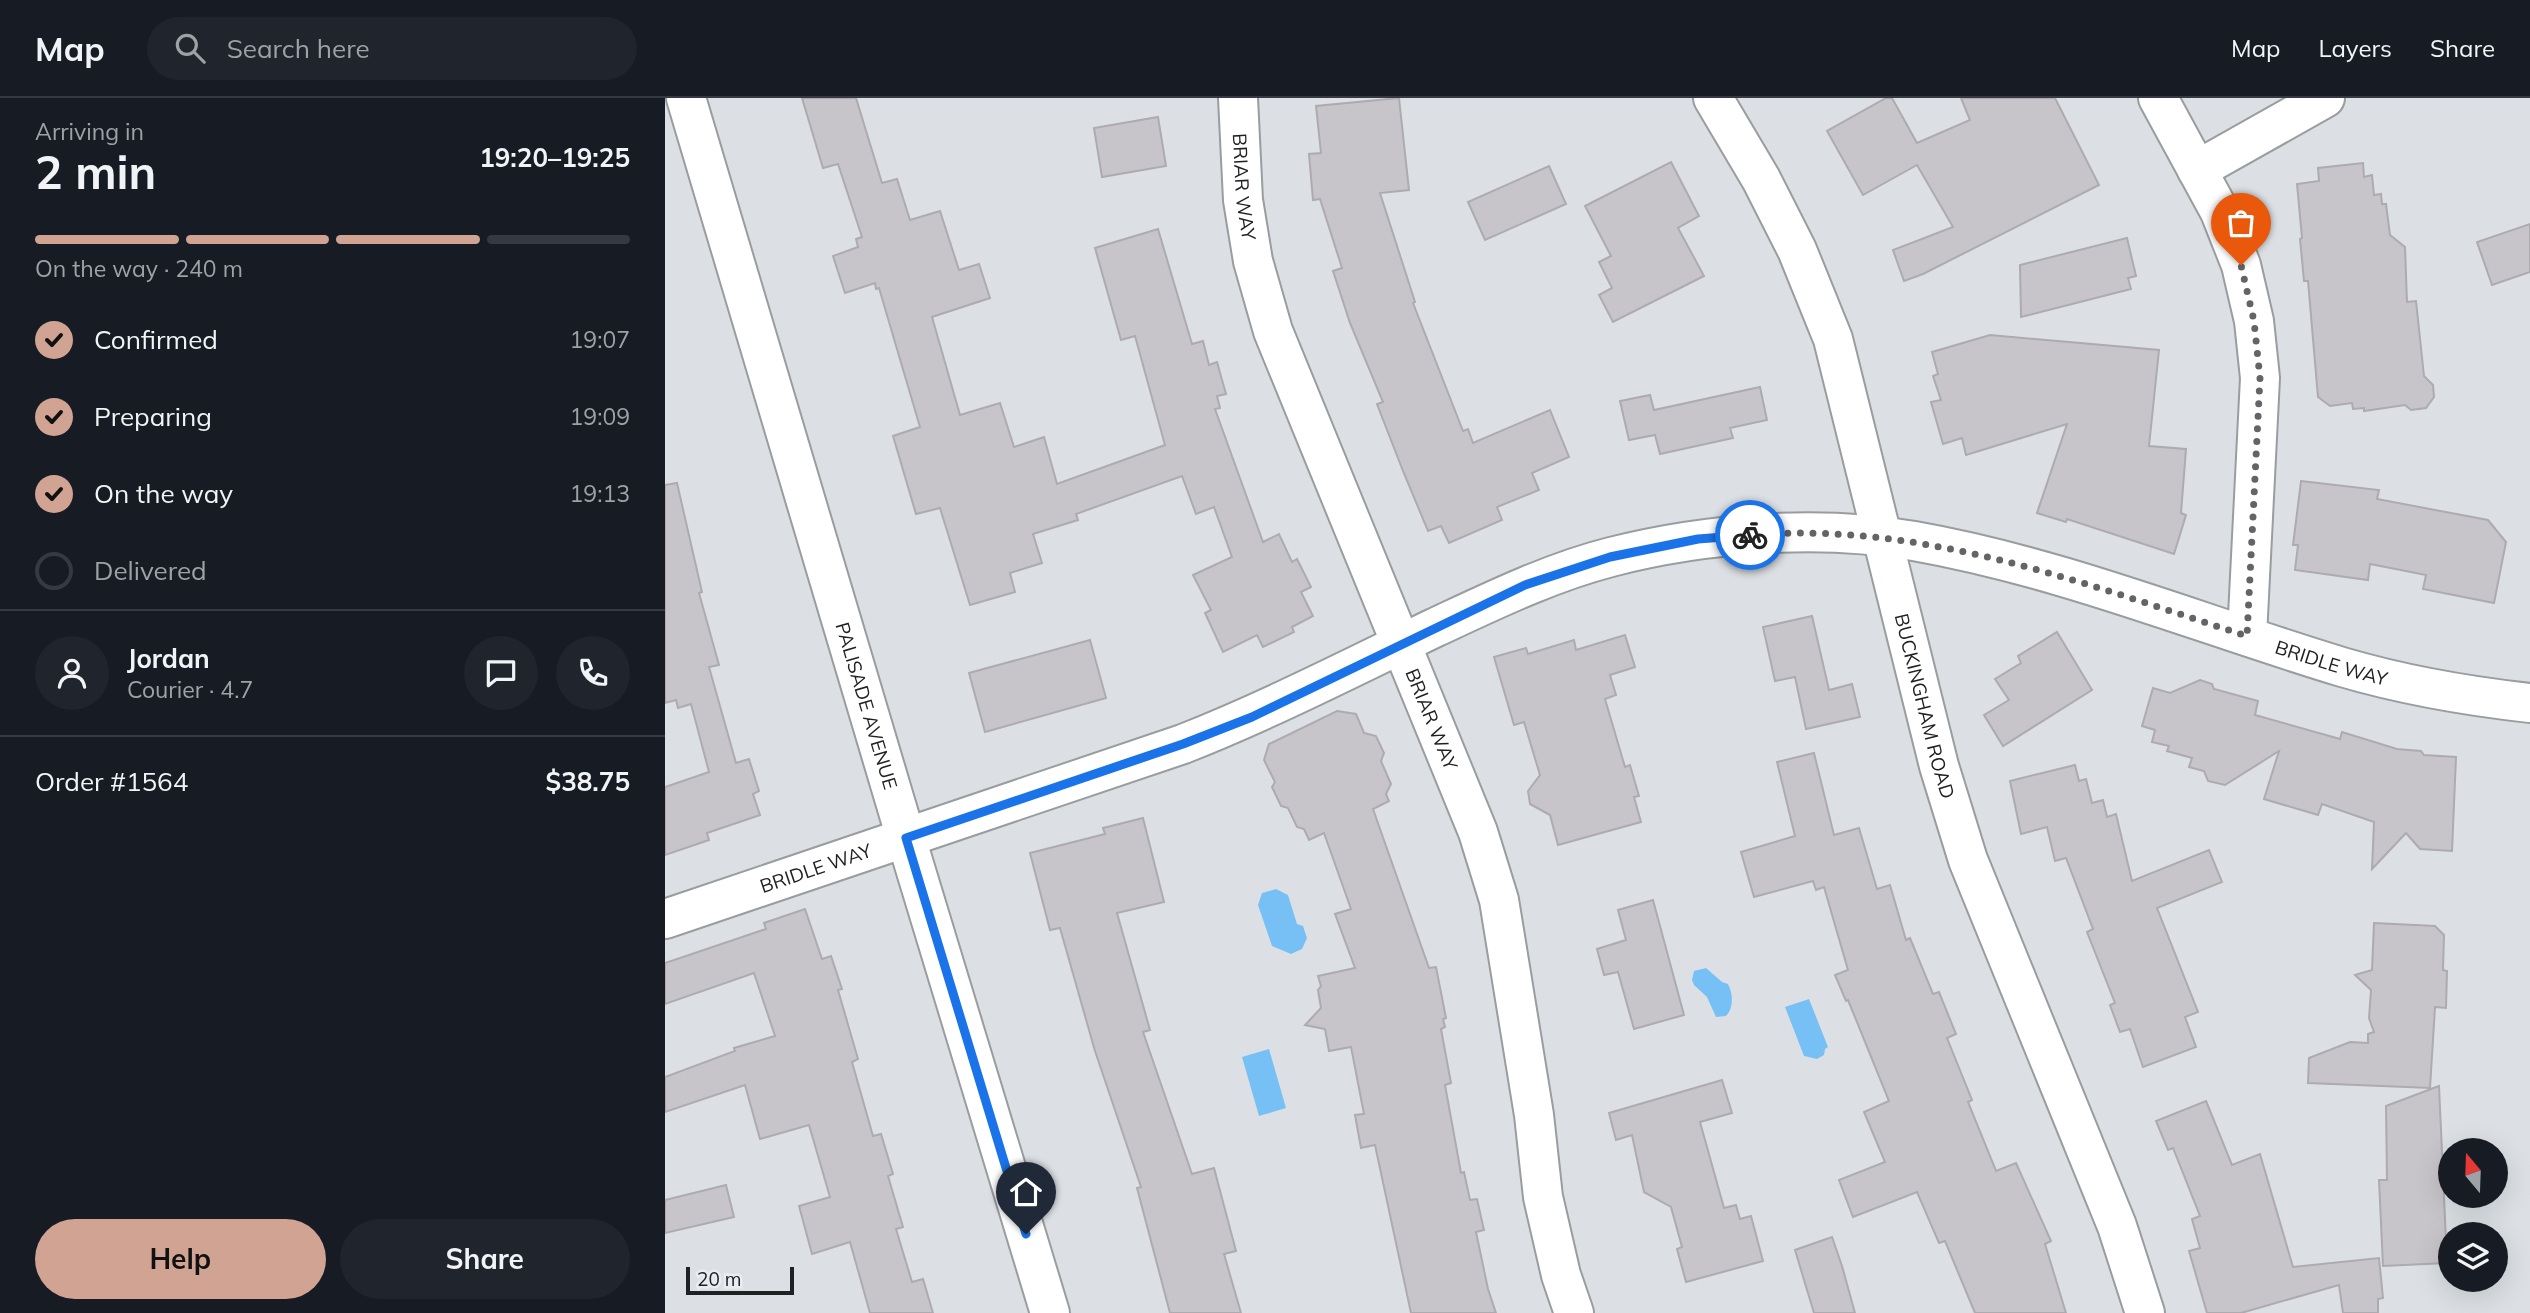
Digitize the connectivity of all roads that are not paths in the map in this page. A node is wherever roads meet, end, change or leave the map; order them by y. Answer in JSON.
{"nodes":[{"id":1,"x":686,"y":98,"type":"edge"},
{"id":2,"x":1238,"y":98,"type":"edge"},
{"id":3,"x":1713,"y":98,"type":"edge"},
{"id":4,"x":2158,"y":98,"type":"edge"},
{"id":5,"x":2325,"y":98,"type":"edge"},
{"id":6,"x":2197,"y":170,"type":"junction"},
{"id":7,"x":1882,"y":537,"type":"junction"},
{"id":8,"x":2247,"y":636,"type":"junction"},
{"id":9,"x":1401,"y":644,"type":"junction"},
{"id":10,"x":2530,"y":703,"type":"edge"},
{"id":11,"x":906,"y":838,"type":"junction"},
{"id":12,"x":665,"y":919,"type":"edge"},
{"id":13,"x":1050,"y":1313,"type":"edge"},
{"id":14,"x":1574,"y":1313,"type":"edge"},
{"id":15,"x":2145,"y":1313,"type":"edge"}],
"edges":[{"from":1,"to":11,"type":"street","name":"PALISADE AVENUE"},
{"from":2,"to":9,"type":"street","name":"BRIAR WAY"},
{"from":3,"to":7,"type":"street","name":"BUCKINGHAM ROAD"},
{"from":4,"to":6,"type":"street"},
{"from":5,"to":6,"type":"street"},
{"from":6,"to":8,"type":"street"},
{"from":7,"to":8,"type":"street","name":"BRIDLE WAY"},
{"from":7,"to":9,"type":"street","name":"BRIDLE WAY"},
{"from":7,"to":15,"type":"street","name":"BUCKINGHAM ROAD"},
{"from":8,"to":10,"type":"street","name":"BRIDLE WAY"},
{"from":9,"to":11,"type":"street","name":"BRIDLE WAY"},
{"from":9,"to":14,"type":"street","name":"BRIAR WAY"},
{"from":11,"to":12,"type":"street","name":"BRIDLE WAY"},
{"from":11,"to":13,"type":"street","name":"PALISADE AVENUE"}]}
